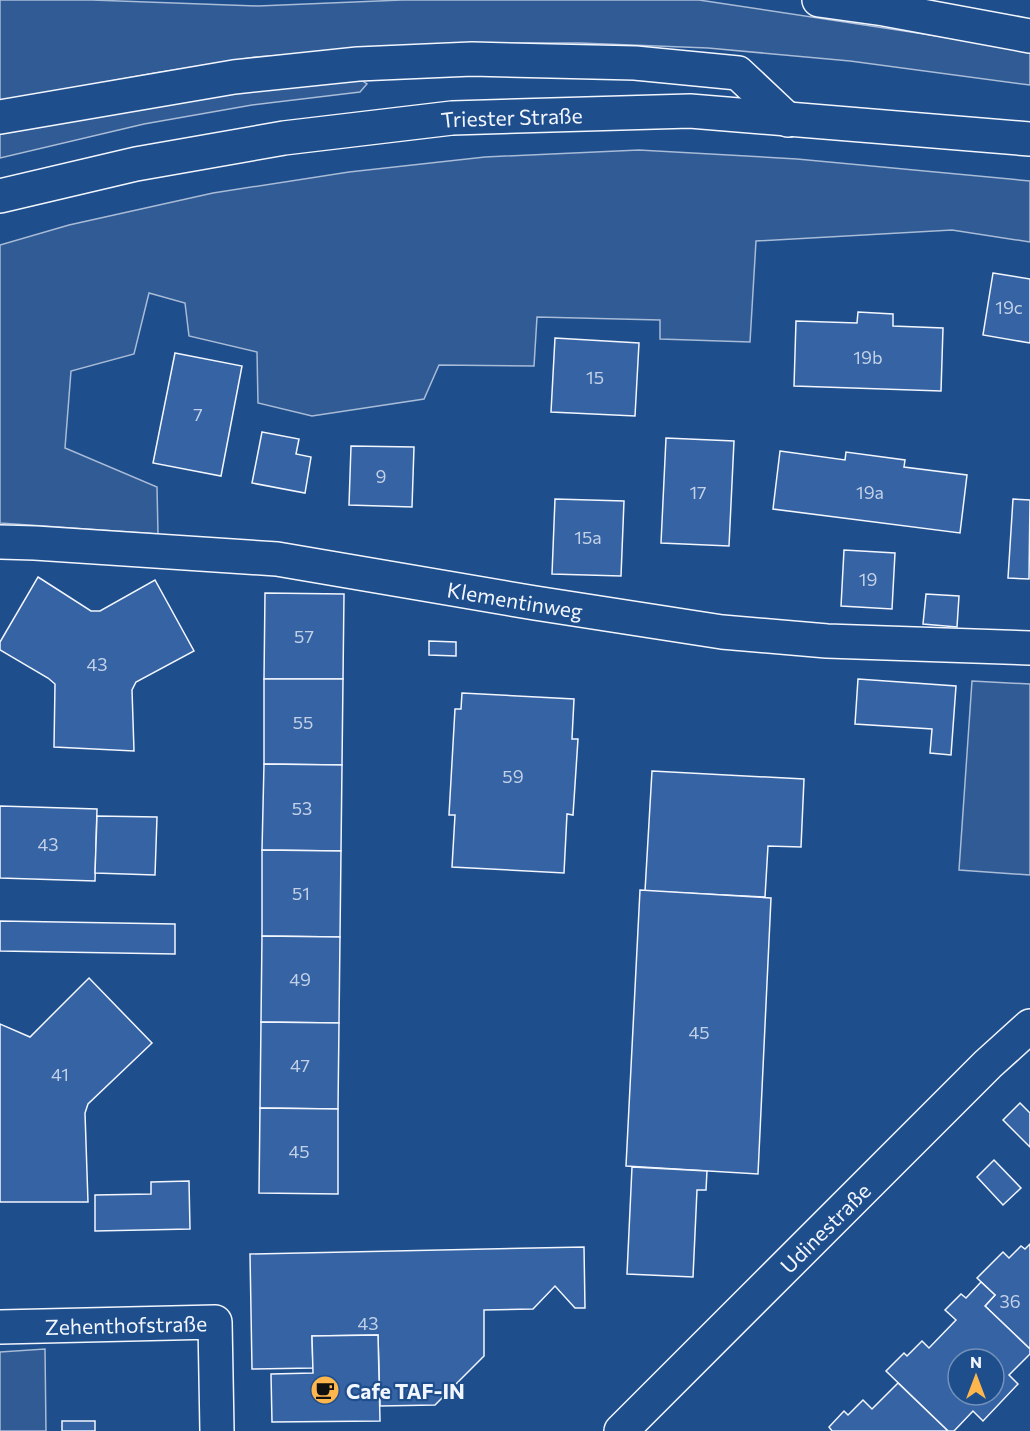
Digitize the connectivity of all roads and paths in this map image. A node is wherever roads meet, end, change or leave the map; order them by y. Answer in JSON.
{"nodes":[{"id":1,"x":819,"y":0,"type":"edge"},
{"id":2,"x":1030,"y":36,"type":"edge"},
{"id":3,"x":0,"y":117,"type":"edge"},
{"id":4,"x":788,"y":120,"type":"junction"},
{"id":5,"x":1030,"y":139,"type":"edge"},
{"id":6,"x":0,"y":196,"type":"edge"},
{"id":7,"x":0,"y":542,"type":"edge"},
{"id":8,"x":1030,"y":648,"type":"edge"},
{"id":9,"x":1030,"y":1026,"type":"edge"},
{"id":10,"x":0,"y":1327,"type":"edge"},
{"id":11,"x":217,"y":1431,"type":"edge"},
{"id":12,"x":621,"y":1431,"type":"edge"}],
"edges":[{"from":1,"to":2,"type":"street"},
{"from":3,"to":4,"type":"street"},
{"from":4,"to":5,"type":"street","name":"Triester Straße"},
{"from":4,"to":6,"type":"street","name":"Triester Straße"},
{"from":7,"to":8,"type":"street","name":"Klementinweg"},
{"from":9,"to":12,"type":"street","name":"Udinestraße"},
{"from":10,"to":11,"type":"street","name":"Zehenthofstraße"}]}
